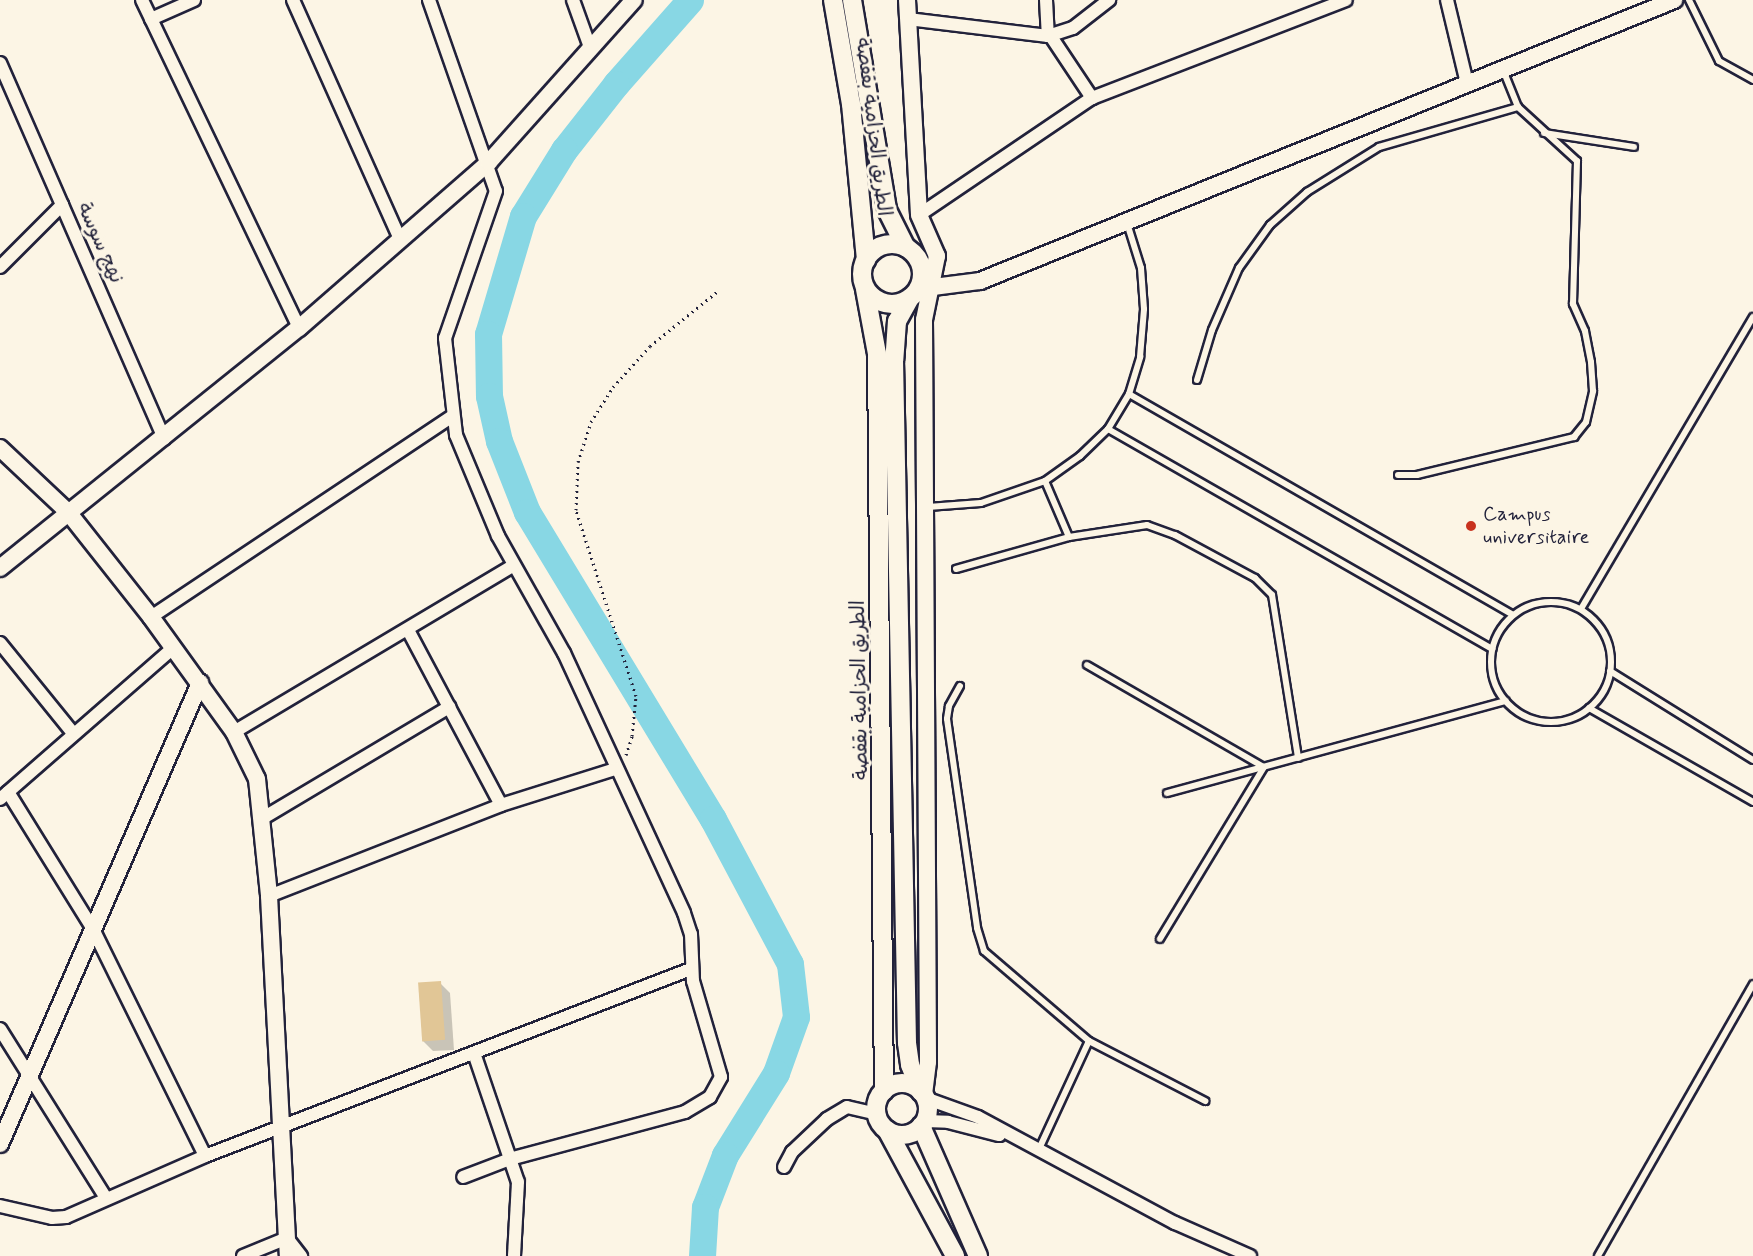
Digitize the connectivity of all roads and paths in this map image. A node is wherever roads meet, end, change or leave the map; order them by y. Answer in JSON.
{"nodes":[{"id":1,"x":142,"y":0,"type":"edge"},
{"id":2,"x":194,"y":0,"type":"edge"},
{"id":3,"x":293,"y":0,"type":"edge"},
{"id":4,"x":429,"y":0,"type":"edge"},
{"id":5,"x":573,"y":0,"type":"edge"},
{"id":6,"x":634,"y":0,"type":"edge"},
{"id":7,"x":833,"y":0,"type":"edge"},
{"id":8,"x":852,"y":0,"type":"edge"},
{"id":9,"x":907,"y":0,"type":"edge"},
{"id":10,"x":1047,"y":0,"type":"edge"},
{"id":11,"x":1109,"y":0,"type":"edge"},
{"id":12,"x":1346,"y":0,"type":"edge"},
{"id":13,"x":1446,"y":0,"type":"edge"},
{"id":14,"x":1674,"y":0,"type":"edge"},
{"id":15,"x":1689,"y":0,"type":"edge"},
{"id":16,"x":151,"y":19,"type":"junction"},
{"id":17,"x":908,"y":19,"type":"junction"},
{"id":18,"x":1049,"y":36,"type":"junction"},
{"id":19,"x":591,"y":50,"type":"junction"},
{"id":20,"x":0,"y":63,"type":"edge"},
{"id":21,"x":1502,"y":69,"type":"junction"},
{"id":22,"x":1753,"y":80,"type":"edge"},
{"id":23,"x":4,"y":83,"type":"edge"},
{"id":24,"x":1467,"y":83,"type":"junction"},
{"id":25,"x":1092,"y":98,"type":"junction"},
{"id":26,"x":1518,"y":107,"type":"junction"},
{"id":27,"x":1544,"y":133,"type":"junction"},
{"id":28,"x":1634,"y":147,"type":"dead end"},
{"id":29,"x":489,"y":162,"type":"junction"},
{"id":30,"x":62,"y":205,"type":"junction"},
{"id":31,"x":919,"y":215,"type":"junction"},
{"id":32,"x":1126,"y":220,"type":"junction"},
{"id":33,"x":400,"y":239,"type":"junction"},
{"id":34,"x":906,"y":248,"type":"junction"},
{"id":35,"x":866,"y":260,"type":"junction"},
{"id":36,"x":0,"y":267,"type":"edge"},
{"id":37,"x":924,"y":283,"type":"junction"},
{"id":38,"x":865,"y":289,"type":"junction"},
{"id":39,"x":718,"y":291,"type":"dead end"},
{"id":40,"x":1753,"y":317,"type":"edge"},
{"id":41,"x":299,"y":328,"type":"junction"},
{"id":42,"x":1197,"y":380,"type":"dead end"},
{"id":43,"x":1129,"y":394,"type":"junction"},
{"id":44,"x":452,"y":416,"type":"junction"},
{"id":45,"x":1108,"y":429,"type":"junction"},
{"id":46,"x":164,"y":439,"type":"junction"},
{"id":47,"x":0,"y":448,"type":"edge"},
{"id":48,"x":1398,"y":476,"type":"dead end"},
{"id":49,"x":1045,"y":481,"type":"junction"},
{"id":50,"x":927,"y":507,"type":"junction"},
{"id":51,"x":68,"y":512,"type":"junction"},
{"id":52,"x":1069,"y":537,"type":"junction"},
{"id":53,"x":513,"y":566,"type":"junction"},
{"id":54,"x":0,"y":568,"type":"edge"},
{"id":55,"x":956,"y":569,"type":"dead end"},
{"id":56,"x":1581,"y":609,"type":"junction"},
{"id":57,"x":1513,"y":615,"type":"junction"},
{"id":58,"x":151,"y":617,"type":"junction"},
{"id":59,"x":408,"y":630,"type":"junction"},
{"id":60,"x":0,"y":643,"type":"edge"},
{"id":61,"x":174,"y":647,"type":"junction"},
{"id":62,"x":1492,"y":649,"type":"junction"},
{"id":63,"x":1087,"y":665,"type":"dead end"},
{"id":64,"x":1610,"y":671,"type":"junction"},
{"id":65,"x":200,"y":683,"type":"junction"},
{"id":66,"x":960,"y":686,"type":"dead end"},
{"id":67,"x":1506,"y":701,"type":"junction"},
{"id":68,"x":449,"y":707,"type":"junction"},
{"id":69,"x":1589,"y":708,"type":"junction"},
{"id":70,"x":234,"y":732,"type":"junction"},
{"id":71,"x":73,"y":733,"type":"junction"},
{"id":72,"x":1298,"y":758,"type":"junction"},
{"id":73,"x":1753,"y":760,"type":"edge"},
{"id":74,"x":1264,"y":767,"type":"junction"},
{"id":75,"x":615,"y":769,"type":"junction"},
{"id":76,"x":1167,"y":794,"type":"dead end"},
{"id":77,"x":4,"y":795,"type":"edge"},
{"id":78,"x":1753,"y":802,"type":"edge"},
{"id":79,"x":501,"y":805,"type":"junction"},
{"id":80,"x":262,"y":818,"type":"junction"},
{"id":81,"x":269,"y":896,"type":"junction"},
{"id":82,"x":93,"y":929,"type":"junction"},
{"id":83,"x":1160,"y":939,"type":"dead end"},
{"id":84,"x":691,"y":969,"type":"junction"},
{"id":85,"x":1753,"y":984,"type":"edge"},
{"id":86,"x":0,"y":1029,"type":"edge"},
{"id":87,"x":1089,"y":1041,"type":"junction"},
{"id":88,"x":474,"y":1053,"type":"junction"},
{"id":89,"x":29,"y":1073,"type":"junction"},
{"id":90,"x":884,"y":1090,"type":"junction"},
{"id":91,"x":923,"y":1096,"type":"junction"},
{"id":92,"x":1205,"y":1101,"type":"dead end"},
{"id":93,"x":877,"y":1114,"type":"junction"},
{"id":94,"x":923,"y":1124,"type":"junction"},
{"id":95,"x":283,"y":1126,"type":"junction"},
{"id":96,"x":886,"y":1130,"type":"junction"},
{"id":97,"x":1014,"y":1139,"type":"junction"},
{"id":98,"x":0,"y":1144,"type":"edge"},
{"id":99,"x":1038,"y":1152,"type":"junction"},
{"id":100,"x":205,"y":1156,"type":"junction"},
{"id":101,"x":510,"y":1159,"type":"junction"},
{"id":102,"x":784,"y":1167,"type":"dead end"},
{"id":103,"x":463,"y":1177,"type":"dead end"},
{"id":104,"x":106,"y":1198,"type":"junction"},
{"id":105,"x":0,"y":1206,"type":"edge"},
{"id":106,"x":287,"y":1238,"type":"junction"},
{"id":107,"x":243,"y":1256,"type":"edge"},
{"id":108,"x":288,"y":1256,"type":"edge"},
{"id":109,"x":301,"y":1256,"type":"edge"},
{"id":110,"x":514,"y":1256,"type":"edge"},
{"id":111,"x":955,"y":1256,"type":"edge"},
{"id":112,"x":978,"y":1256,"type":"edge"},
{"id":113,"x":1250,"y":1256,"type":"edge"},
{"id":114,"x":1598,"y":1256,"type":"edge"}],
"edges":[{"from":1,"to":16,"type":"street"},
{"from":2,"to":16,"type":"street"},
{"from":3,"to":33,"type":"street"},
{"from":4,"to":29,"type":"street"},
{"from":5,"to":19,"type":"street"},
{"from":6,"to":19,"type":"street"},
{"from":7,"to":35,"type":"main road","name":"الطريق الحزامية بقفصة"},
{"from":8,"to":34,"type":"main road","name":"الطريق الحزامية بقفصة"},
{"from":9,"to":17,"type":"street"},
{"from":10,"to":18,"type":"street"},
{"from":11,"to":18,"type":"street"},
{"from":12,"to":25,"type":"street"},
{"from":13,"to":24,"type":"street"},
{"from":14,"to":21,"type":"street"},
{"from":15,"to":22,"type":"lane"},
{"from":16,"to":41,"type":"street"},
{"from":17,"to":18,"type":"street"},
{"from":17,"to":31,"type":"street"},
{"from":18,"to":25,"type":"street"},
{"from":19,"to":29,"type":"street"},
{"from":20,"to":23,"type":"street","name":"نهج سوسة"},
{"from":21,"to":24,"type":"street"},
{"from":21,"to":26,"type":"lane"},
{"from":23,"to":30,"type":"street","name":"نهج سوسة"},
{"from":24,"to":32,"type":"street"},
{"from":25,"to":31,"type":"street"},
{"from":26,"to":27,"type":"lane"},
{"from":26,"to":42,"type":"lane"},
{"from":27,"to":28,"type":"lane"},
{"from":27,"to":48,"type":"lane"},
{"from":29,"to":33,"type":"street"},
{"from":29,"to":44,"type":"street"},
{"from":30,"to":36,"type":"street"},
{"from":30,"to":46,"type":"street","name":"نهج سوسة"},
{"from":31,"to":37,"type":"street"},
{"from":32,"to":37,"type":"street"},
{"from":32,"to":43,"type":"lane"},
{"from":33,"to":41,"type":"street"},
{"from":34,"to":35,"type":"main road"},
{"from":34,"to":37,"type":"main road"},
{"from":35,"to":38,"type":"main road"},
{"from":37,"to":38,"type":"main road"},
{"from":37,"to":50,"type":"street"},
{"from":37,"to":91,"type":"main road","name":"الطريق الحزامية بقفصة"},
{"from":38,"to":90,"type":"main road","name":"الطريق الحزامية بقفصة"},
{"from":39,"to":75,"type":"path"},
{"from":40,"to":56,"type":"lane"},
{"from":41,"to":46,"type":"street"},
{"from":43,"to":45,"type":"lane"},
{"from":43,"to":57,"type":"lane"},
{"from":44,"to":53,"type":"street"},
{"from":44,"to":58,"type":"street"},
{"from":45,"to":49,"type":"lane"},
{"from":45,"to":62,"type":"lane"},
{"from":46,"to":51,"type":"street"},
{"from":47,"to":51,"type":"street"},
{"from":49,"to":50,"type":"lane"},
{"from":49,"to":52,"type":"lane"},
{"from":50,"to":91,"type":"street"},
{"from":51,"to":54,"type":"street"},
{"from":51,"to":58,"type":"street"},
{"from":52,"to":55,"type":"lane"},
{"from":52,"to":72,"type":"lane"},
{"from":53,"to":59,"type":"street"},
{"from":53,"to":75,"type":"street"},
{"from":56,"to":57,"type":"lane"},
{"from":56,"to":64,"type":"lane"},
{"from":57,"to":62,"type":"lane"},
{"from":58,"to":61,"type":"street"},
{"from":59,"to":68,"type":"street"},
{"from":59,"to":70,"type":"street"},
{"from":60,"to":71,"type":"street"},
{"from":61,"to":65,"type":"street"},
{"from":61,"to":71,"type":"street"},
{"from":62,"to":67,"type":"lane"},
{"from":63,"to":74,"type":"lane"},
{"from":64,"to":69,"type":"lane"},
{"from":64,"to":73,"type":"lane"},
{"from":65,"to":70,"type":"street"},
{"from":65,"to":82,"type":"street"},
{"from":66,"to":87,"type":"lane"},
{"from":67,"to":69,"type":"lane"},
{"from":67,"to":72,"type":"lane"},
{"from":68,"to":79,"type":"street"},
{"from":68,"to":80,"type":"street"},
{"from":69,"to":78,"type":"lane"},
{"from":70,"to":80,"type":"street"},
{"from":71,"to":77,"type":"street"},
{"from":72,"to":74,"type":"lane"},
{"from":74,"to":76,"type":"lane"},
{"from":74,"to":83,"type":"lane"},
{"from":75,"to":79,"type":"street"},
{"from":75,"to":84,"type":"street"},
{"from":77,"to":82,"type":"street"},
{"from":79,"to":81,"type":"street"},
{"from":80,"to":81,"type":"street"},
{"from":81,"to":95,"type":"street"},
{"from":82,"to":89,"type":"street"},
{"from":82,"to":100,"type":"street"},
{"from":84,"to":88,"type":"street"},
{"from":84,"to":101,"type":"street"},
{"from":85,"to":114,"type":"lane"},
{"from":86,"to":89,"type":"street"},
{"from":87,"to":92,"type":"lane"},
{"from":87,"to":99,"type":"lane"},
{"from":88,"to":95,"type":"street"},
{"from":88,"to":101,"type":"street"},
{"from":89,"to":98,"type":"street"},
{"from":89,"to":104,"type":"street"},
{"from":90,"to":91,"type":"main road"},
{"from":90,"to":93,"type":"main road"},
{"from":91,"to":94,"type":"main road"},
{"from":91,"to":97,"type":"street"},
{"from":93,"to":96,"type":"main road"},
{"from":93,"to":102,"type":"street"},
{"from":94,"to":96,"type":"main road"},
{"from":94,"to":97,"type":"street"},
{"from":94,"to":112,"type":"main road"},
{"from":95,"to":100,"type":"street"},
{"from":95,"to":106,"type":"street"},
{"from":96,"to":111,"type":"main road"},
{"from":97,"to":99,"type":"street"},
{"from":99,"to":113,"type":"street"},
{"from":100,"to":104,"type":"street"},
{"from":101,"to":103,"type":"street"},
{"from":101,"to":110,"type":"street"},
{"from":104,"to":105,"type":"street"},
{"from":106,"to":107,"type":"street"},
{"from":106,"to":108,"type":"street"},
{"from":106,"to":109,"type":"street"}]}
